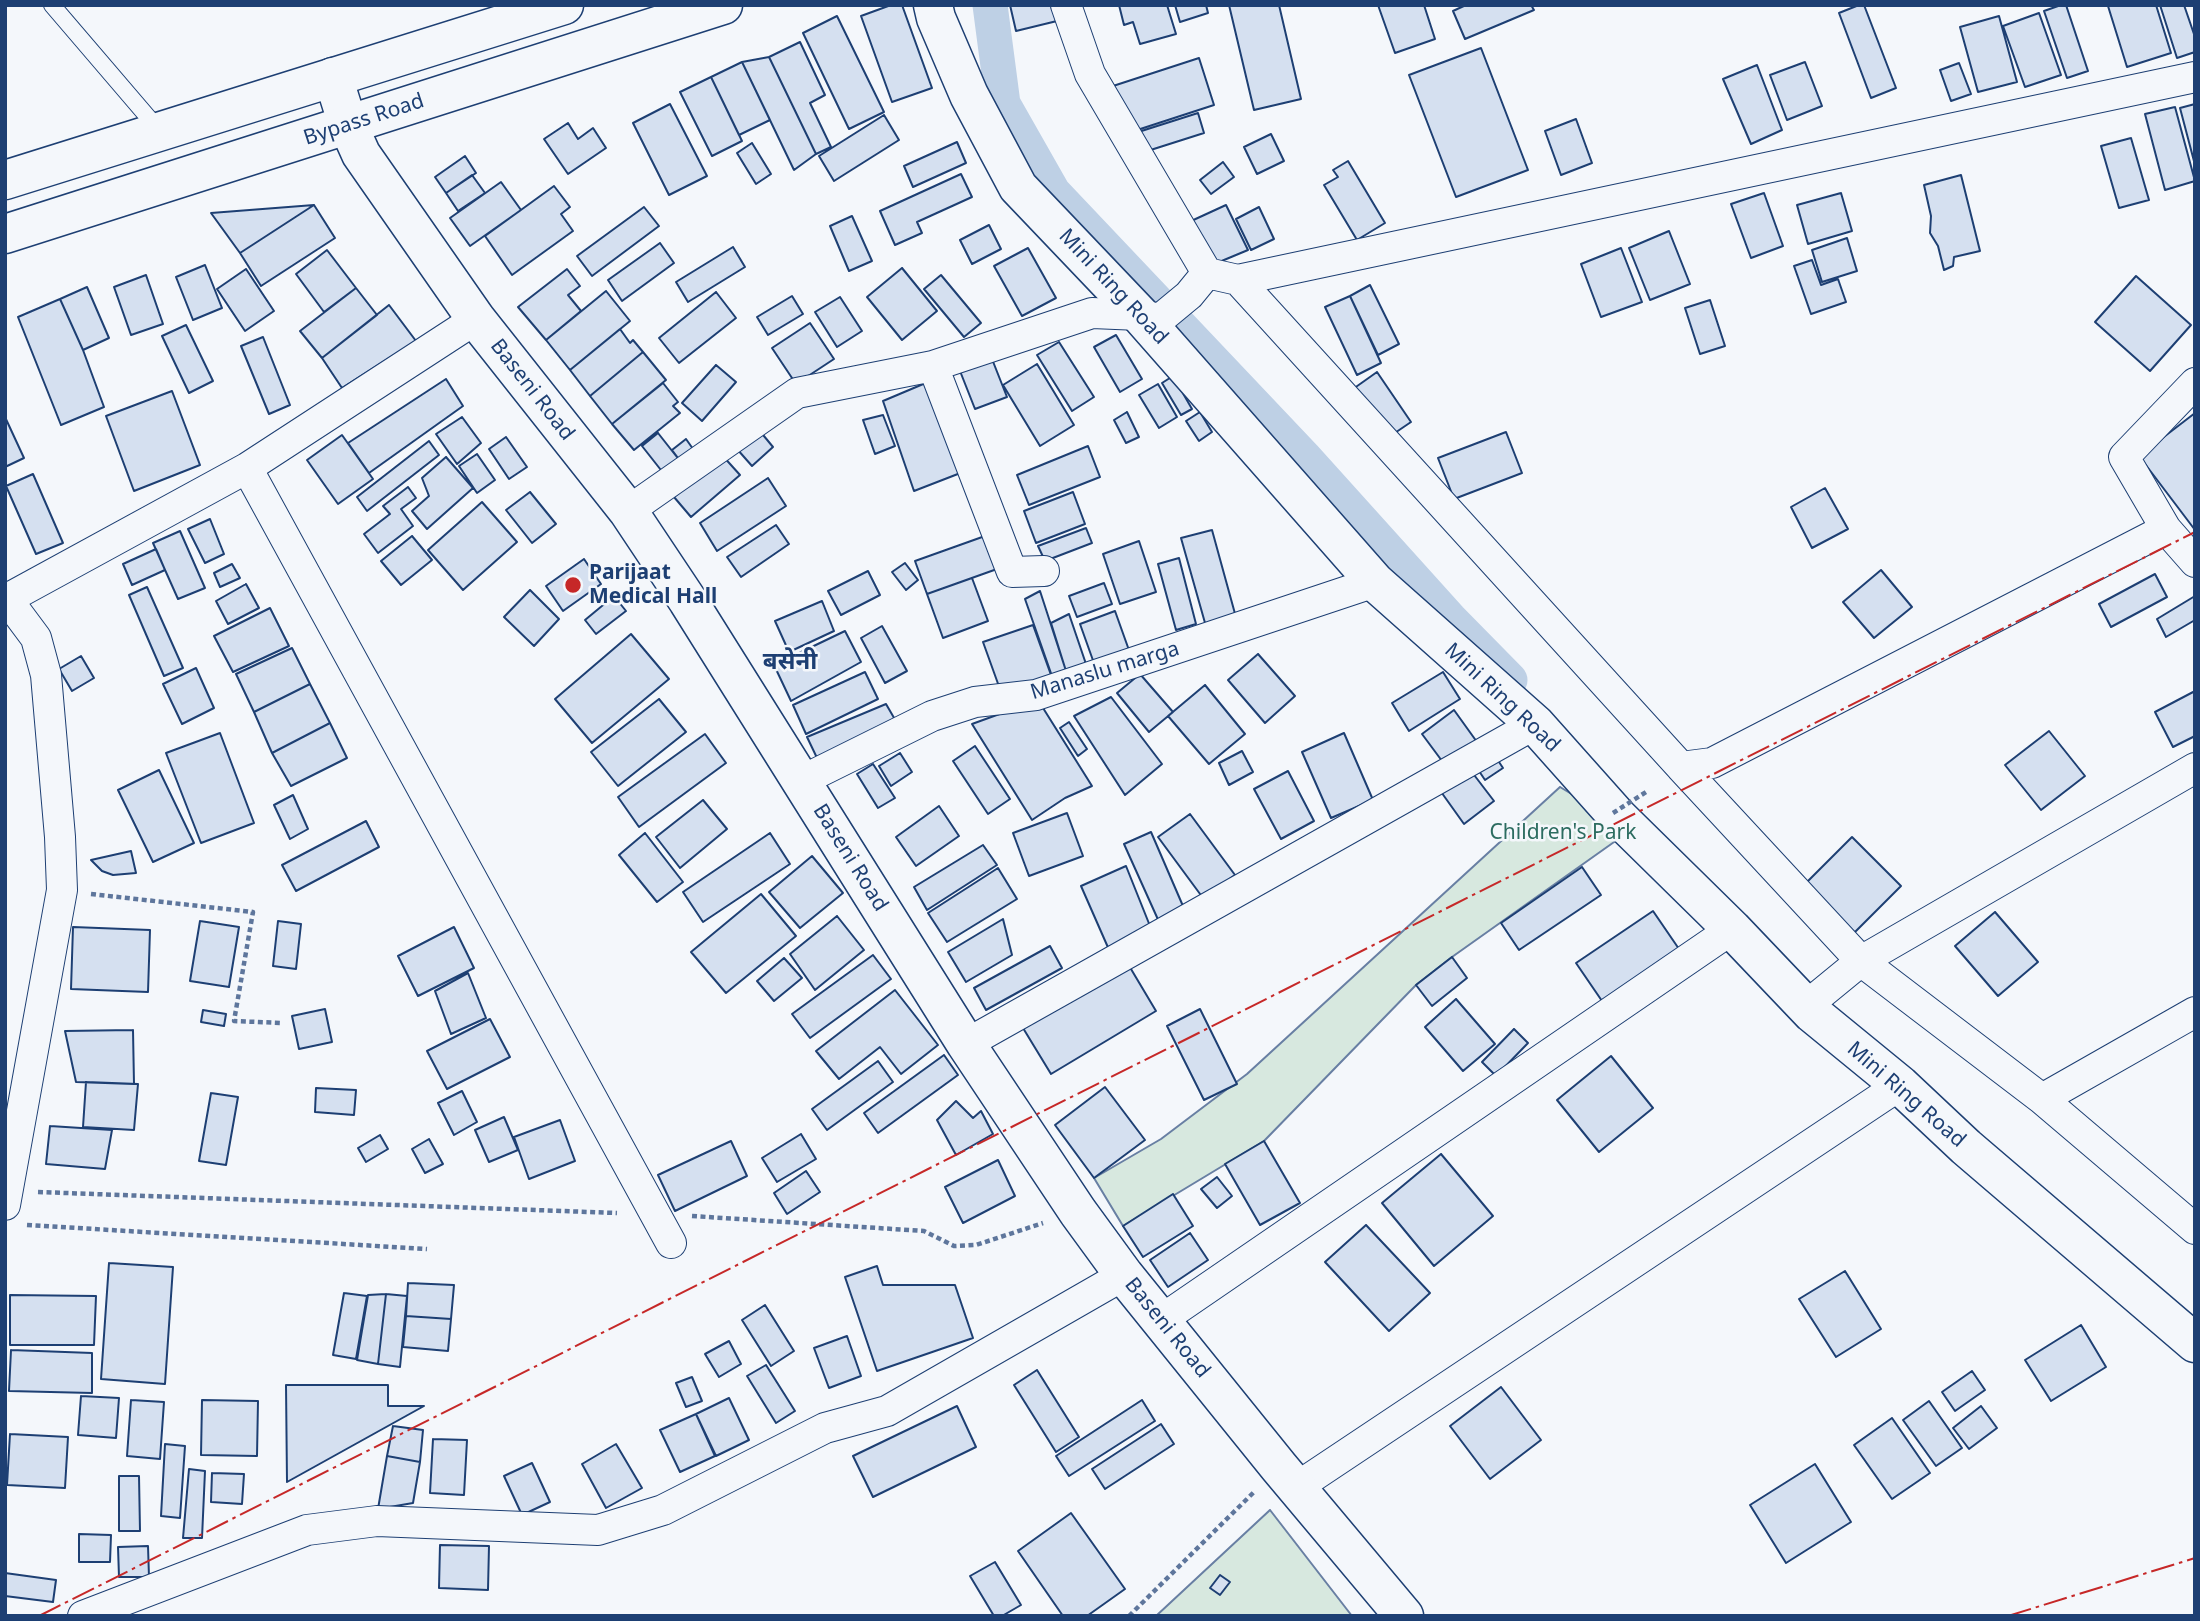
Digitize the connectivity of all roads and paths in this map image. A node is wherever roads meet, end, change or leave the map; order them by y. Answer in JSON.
{"nodes":[{"id":1,"x":52,"y":5,"type":"edge"},
{"id":2,"x":564,"y":5,"type":"edge"},
{"id":3,"x":723,"y":5,"type":"edge"},
{"id":4,"x":933,"y":5,"type":"edge"},
{"id":5,"x":1066,"y":5,"type":"edge"},
{"id":6,"x":2195,"y":76,"type":"edge"},
{"id":7,"x":333,"y":77,"type":"junction"},
{"id":8,"x":348,"y":125,"type":"junction"},
{"id":9,"x":160,"y":131,"type":"junction"},
{"id":10,"x":5,"y":180,"type":"edge"},
{"id":11,"x":5,"y":234,"type":"edge"},
{"id":12,"x":1238,"y":281,"type":"junction"},
{"id":13,"x":1198,"y":284,"type":"junction"},
{"id":14,"x":1150,"y":317,"type":"junction"},
{"id":15,"x":476,"y":319,"type":"junction"},
{"id":16,"x":933,"y":366,"type":"junction"},
{"id":17,"x":2195,"y":383,"type":"edge"},
{"id":18,"x":247,"y":468,"type":"junction"},
{"id":19,"x":628,"y":511,"type":"junction"},
{"id":20,"x":2166,"y":529,"type":"junction"},
{"id":21,"x":2195,"y":562,"type":"edge"},
{"id":22,"x":1044,"y":571,"type":"dead end"},
{"id":23,"x":1375,"y":582,"type":"junction"},
{"id":24,"x":1535,"y":724,"type":"junction"},
{"id":25,"x":1681,"y":767,"type":"junction"},
{"id":26,"x":2195,"y":768,"type":"edge"},
{"id":27,"x":801,"y":781,"type":"junction"},
{"id":28,"x":1646,"y":792,"type":"dead end"},
{"id":29,"x":1613,"y":813,"type":"dead end"},
{"id":30,"x":62,"y":890,"type":"junction"},
{"id":31,"x":1732,"y":929,"type":"junction"},
{"id":32,"x":1856,"y":966,"type":"junction"},
{"id":33,"x":1811,"y":1007,"type":"junction"},
{"id":34,"x":2195,"y":1012,"type":"edge"},
{"id":35,"x":282,"y":1023,"type":"dead end"},
{"id":36,"x":966,"y":1044,"type":"junction"},
{"id":37,"x":1900,"y":1085,"type":"junction"},
{"id":38,"x":2042,"y":1099,"type":"junction"},
{"id":39,"x":9,"y":1203,"type":"edge"},
{"id":40,"x":1078,"y":1212,"type":"junction"},
{"id":41,"x":656,"y":1214,"type":"junction"},
{"id":42,"x":2195,"y":1229,"type":"edge"},
{"id":43,"x":671,"y":1243,"type":"dead end"},
{"id":44,"x":427,"y":1249,"type":"dead end"},
{"id":45,"x":1124,"y":1275,"type":"junction"},
{"id":46,"x":1161,"y":1320,"type":"junction"},
{"id":47,"x":2195,"y":1343,"type":"edge"},
{"id":48,"x":1288,"y":1477,"type":"junction"},
{"id":49,"x":123,"y":1609,"type":"edge"},
{"id":50,"x":83,"y":1616,"type":"edge"},
{"id":51,"x":1129,"y":1616,"type":"edge"},
{"id":52,"x":1404,"y":1616,"type":"edge"}],
"edges":[{"from":1,"to":9,"type":"lane"},
{"from":2,"to":7,"type":"main road"},
{"from":3,"to":8,"type":"main road","name":"Bypass Road"},
{"from":4,"to":14,"type":"main road","name":"Mini Ring Road"},
{"from":5,"to":13,"type":"street"},
{"from":6,"to":12,"type":"street"},
{"from":7,"to":8,"type":"main road","name":"Baseni Road"},
{"from":7,"to":9,"type":"main road"},
{"from":8,"to":11,"type":"main road","name":"Bypass Road"},
{"from":8,"to":15,"type":"main road","name":"Baseni Road"},
{"from":9,"to":10,"type":"main road"},
{"from":12,"to":13,"type":"street"},
{"from":12,"to":25,"type":"street"},
{"from":13,"to":14,"type":"street"},
{"from":14,"to":16,"type":"street"},
{"from":14,"to":23,"type":"main road","name":"Mini Ring Road"},
{"from":15,"to":18,"type":"street"},
{"from":15,"to":19,"type":"main road","name":"Baseni Road"},
{"from":16,"to":19,"type":"street"},
{"from":16,"to":22,"type":"street"},
{"from":17,"to":20,"type":"street"},
{"from":18,"to":30,"type":"street"},
{"from":18,"to":41,"type":"street"},
{"from":19,"to":27,"type":"main road","name":"Baseni Road"},
{"from":20,"to":21,"type":"street"},
{"from":20,"to":25,"type":"street"},
{"from":23,"to":24,"type":"main road","name":"Mini Ring Road"},
{"from":23,"to":27,"type":"street","name":"Manaslu marga"},
{"from":24,"to":31,"type":"main road","name":"Mini Ring Road"},
{"from":24,"to":36,"type":"street"},
{"from":25,"to":32,"type":"street"},
{"from":26,"to":32,"type":"street"},
{"from":27,"to":36,"type":"main road","name":"Baseni Road"},
{"from":28,"to":29,"type":"path","bridge":true},
{"from":30,"to":35,"type":"path"},
{"from":30,"to":39,"type":"street"},
{"from":31,"to":33,"type":"main road","name":"Mini Ring Road"},
{"from":31,"to":46,"type":"street"},
{"from":32,"to":33,"type":"street"},
{"from":32,"to":38,"type":"street"},
{"from":33,"to":37,"type":"main road","name":"Mini Ring Road"},
{"from":34,"to":38,"type":"street"},
{"from":36,"to":40,"type":"main road","name":"Baseni Road"},
{"from":37,"to":47,"type":"main road","name":"Mini Ring Road"},
{"from":37,"to":48,"type":"street"},
{"from":38,"to":42,"type":"street"},
{"from":39,"to":41,"type":"path"},
{"from":39,"to":44,"type":"path"},
{"from":40,"to":41,"type":"path"},
{"from":40,"to":45,"type":"main road","name":"Baseni Road"},
{"from":41,"to":43,"type":"street"},
{"from":45,"to":46,"type":"main road","name":"Baseni Road"},
{"from":45,"to":49,"type":"street"},
{"from":46,"to":48,"type":"main road","name":"Baseni Road"},
{"from":48,"to":51,"type":"path"},
{"from":48,"to":52,"type":"main road","name":"Baseni Road"},
{"from":49,"to":50,"type":"street"}]}
